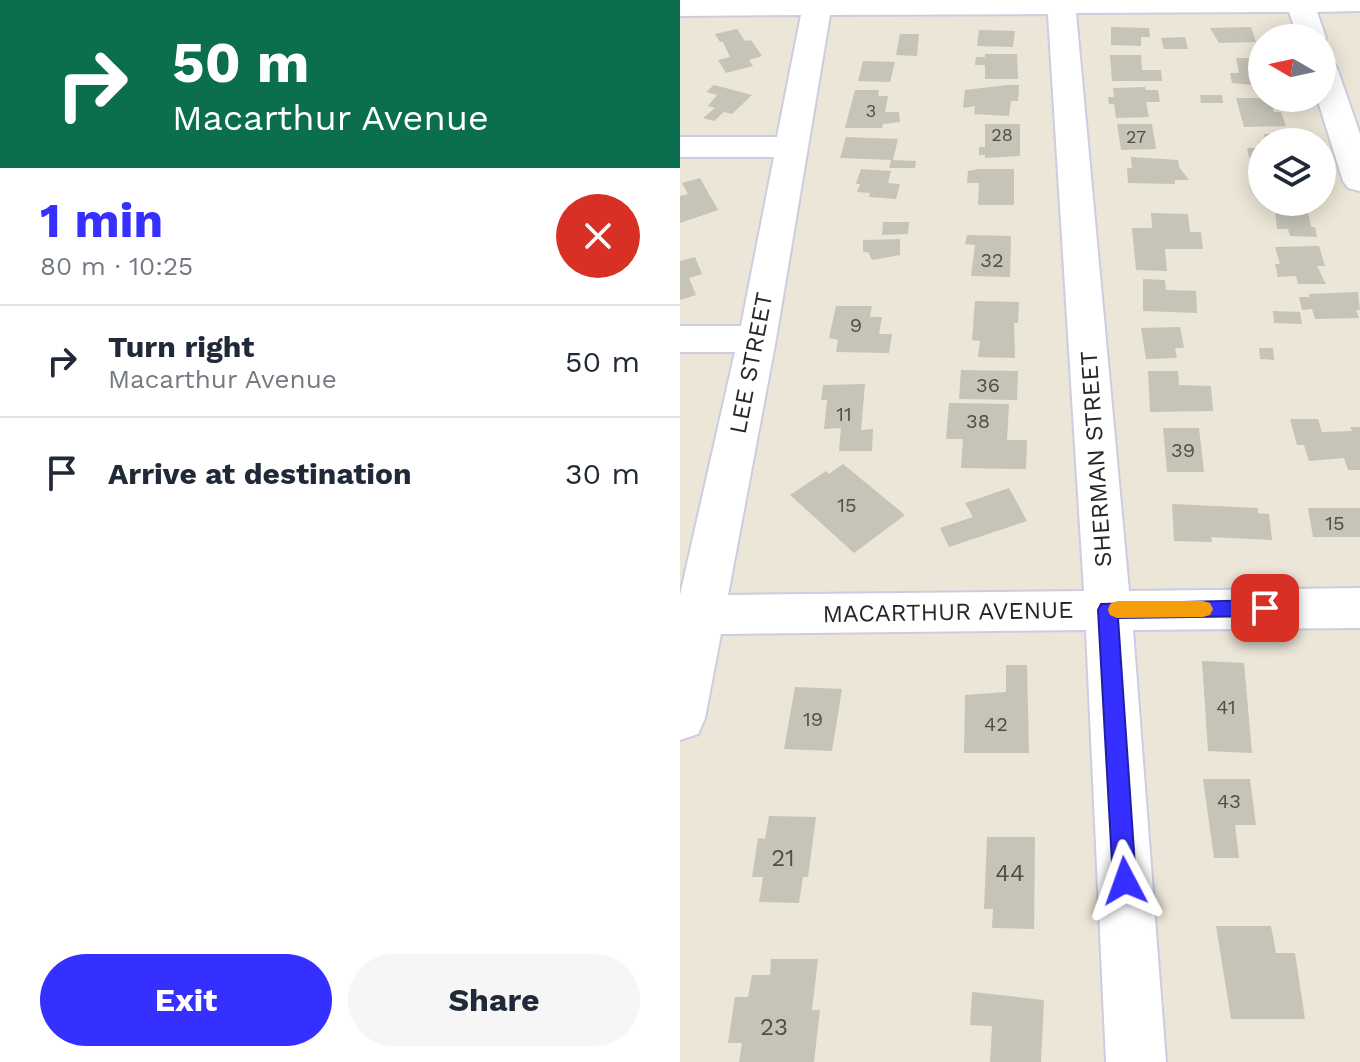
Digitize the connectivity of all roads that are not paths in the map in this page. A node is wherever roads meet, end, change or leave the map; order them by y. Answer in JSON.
{"nodes":[{"id":1,"x":1300,"y":2,"type":"edge"},
{"id":2,"x":1061,"y":3,"type":"edge"},
{"id":3,"x":1360,"y":3,"type":"edge"},
{"id":4,"x":817,"y":7,"type":"junction"},
{"id":5,"x":680,"y":8,"type":"edge"},
{"id":6,"x":1307,"y":24,"type":"edge"},
{"id":7,"x":1336,"y":110,"type":"edge"},
{"id":8,"x":680,"y":147,"type":"edge"},
{"id":9,"x":792,"y":147,"type":"junction"},
{"id":10,"x":1360,"y":181,"type":"edge"},
{"id":11,"x":680,"y":339,"type":"edge"},
{"id":12,"x":757,"y":339,"type":"junction"},
{"id":13,"x":1360,"y":608,"type":"edge"},
{"id":14,"x":1108,"y":610,"type":"junction"},
{"id":15,"x":690,"y":615,"type":"edge"},
{"id":16,"x":680,"y":718,"type":"edge"},
{"id":17,"x":1136,"y":1062,"type":"edge"}],
"edges":[{"from":1,"to":2,"type":"street"},
{"from":1,"to":3,"type":"street"},
{"from":1,"to":6,"type":"street"},
{"from":2,"to":4,"type":"street"},
{"from":2,"to":14,"type":"street","name":"SHERMAN STREET"},
{"from":4,"to":5,"type":"street"},
{"from":4,"to":9,"type":"street","name":"LEE STREET"},
{"from":7,"to":10,"type":"street"},
{"from":8,"to":9,"type":"street"},
{"from":9,"to":12,"type":"street","name":"LEE STREET"},
{"from":11,"to":12,"type":"street"},
{"from":12,"to":15,"type":"street","name":"LEE STREET"},
{"from":13,"to":14,"type":"street","name":"MACARTHUR AVENUE"},
{"from":14,"to":15,"type":"street","name":"MACARTHUR AVENUE"},
{"from":14,"to":17,"type":"street","name":"SHERMAN STREET"},
{"from":15,"to":16,"type":"street","name":"LEE STREET"}]}
